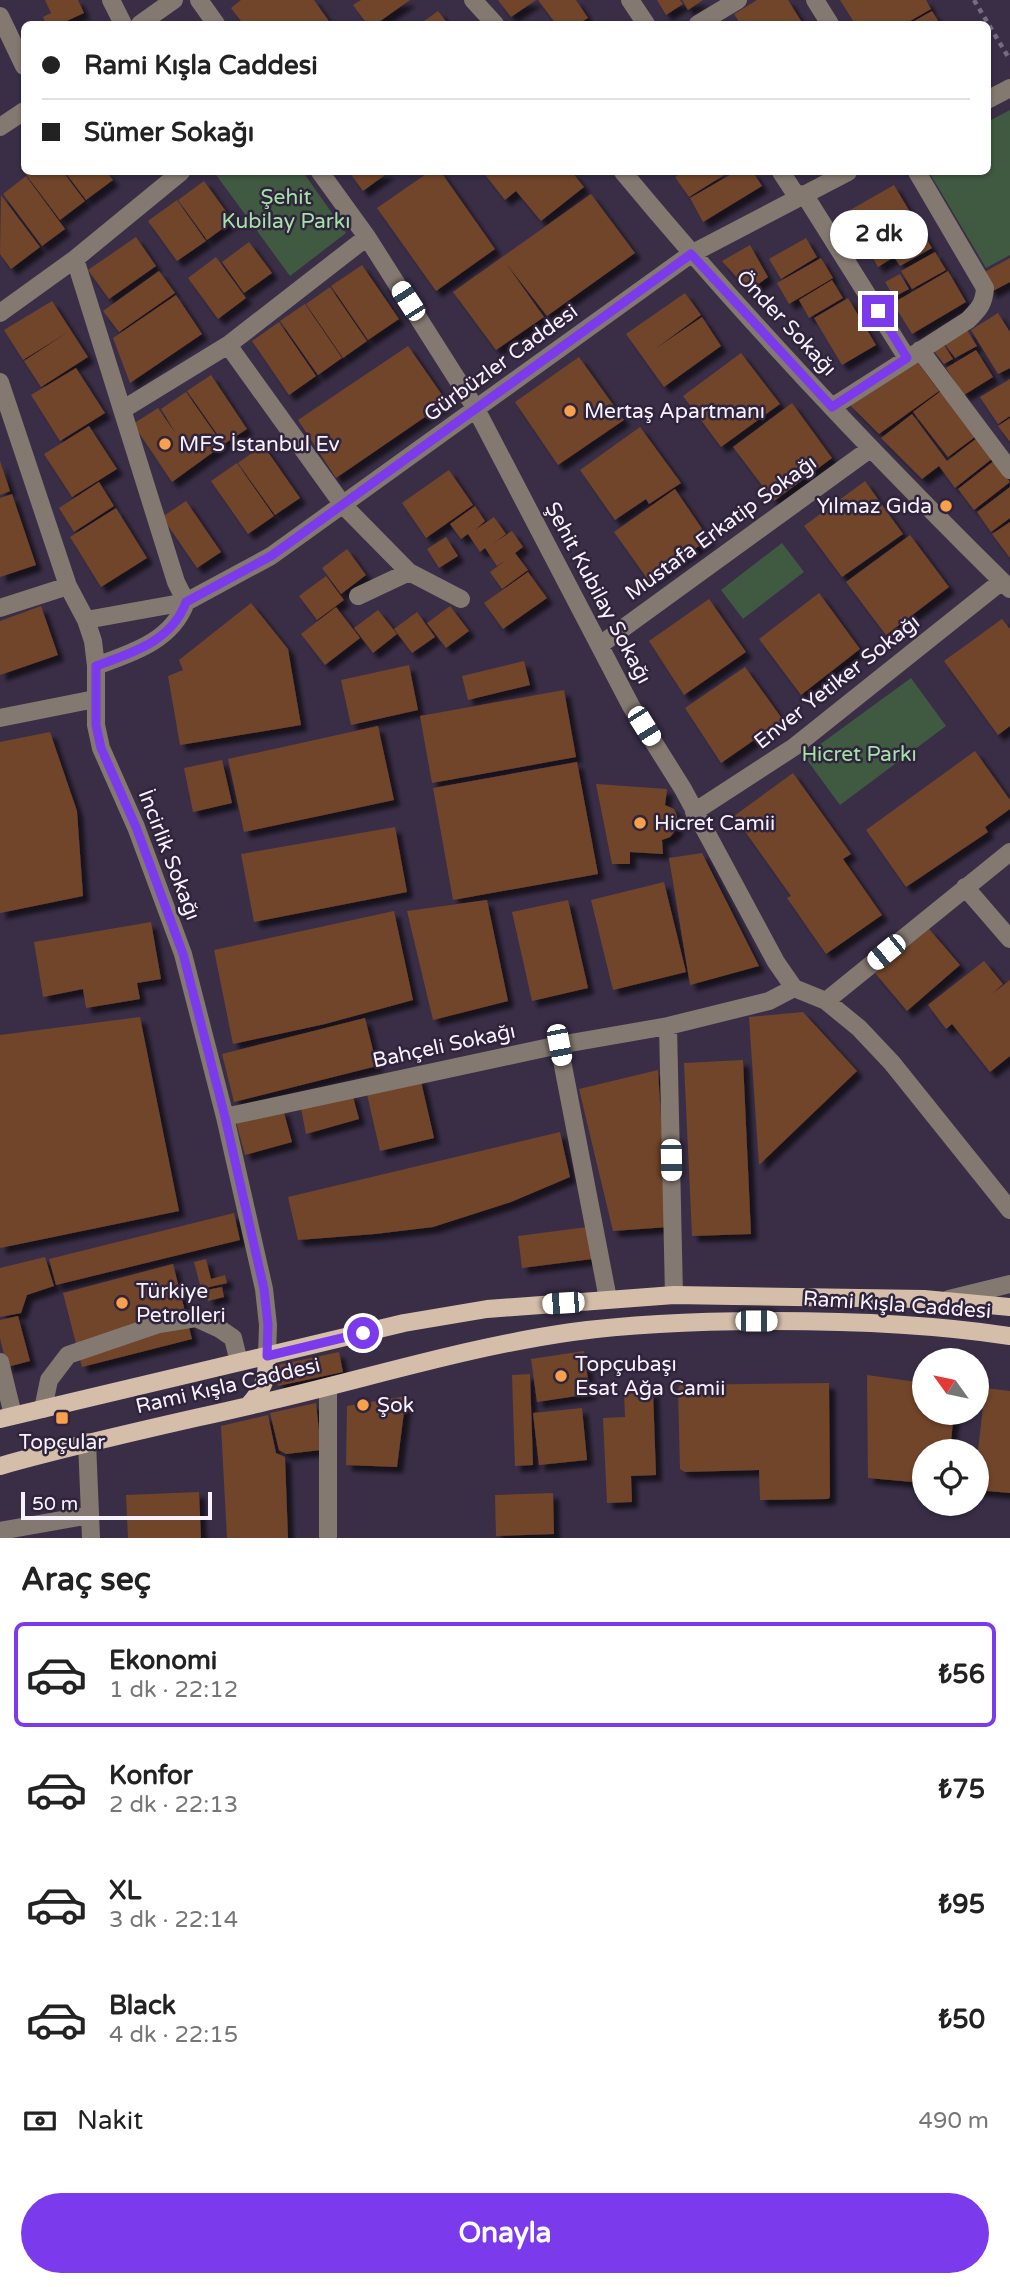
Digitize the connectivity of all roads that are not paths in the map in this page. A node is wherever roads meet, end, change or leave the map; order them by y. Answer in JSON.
{"nodes":[{"id":1,"x":111,"y":0,"type":"edge"},
{"id":2,"x":174,"y":0,"type":"edge"},
{"id":3,"x":199,"y":0,"type":"edge"},
{"id":4,"x":473,"y":0,"type":"edge"},
{"id":5,"x":630,"y":0,"type":"edge"},
{"id":6,"x":738,"y":0,"type":"edge"},
{"id":7,"x":815,"y":0,"type":"edge"},
{"id":8,"x":0,"y":16,"type":"edge"},
{"id":9,"x":122,"y":21,"type":"edge"},
{"id":10,"x":144,"y":21,"type":"edge"},
{"id":11,"x":214,"y":21,"type":"edge"},
{"id":12,"x":492,"y":21,"type":"edge"},
{"id":13,"x":644,"y":21,"type":"edge"},
{"id":14,"x":703,"y":21,"type":"edge"},
{"id":15,"x":828,"y":21,"type":"edge"},
{"id":16,"x":21,"y":60,"type":"edge"},
{"id":17,"x":1010,"y":88,"type":"edge"},
{"id":18,"x":991,"y":98,"type":"edge"},
{"id":19,"x":21,"y":113,"type":"edge"},
{"id":20,"x":0,"y":128,"type":"edge"},
{"id":21,"x":177,"y":175,"type":"edge"},
{"id":22,"x":322,"y":175,"type":"edge"},
{"id":23,"x":625,"y":175,"type":"edge"},
{"id":24,"x":784,"y":175,"type":"edge"},
{"id":25,"x":842,"y":175,"type":"edge"},
{"id":26,"x":919,"y":175,"type":"edge"},
{"id":27,"x":801,"y":196,"type":"junction"},
{"id":28,"x":366,"y":237,"type":"junction"},
{"id":29,"x":691,"y":254,"type":"junction"},
{"id":30,"x":75,"y":259,"type":"junction"},
{"id":31,"x":0,"y":313,"type":"edge"},
{"id":32,"x":228,"y":345,"type":"junction"},
{"id":33,"x":913,"y":354,"type":"junction"},
{"id":34,"x":0,"y":382,"type":"edge"},
{"id":35,"x":832,"y":407,"type":"junction"},
{"id":36,"x":476,"y":409,"type":"junction"},
{"id":37,"x":122,"y":410,"type":"junction"},
{"id":38,"x":870,"y":449,"type":"junction"},
{"id":39,"x":1010,"y":470,"type":"edge"},
{"id":40,"x":343,"y":505,"type":"junction"},
{"id":41,"x":409,"y":572,"type":"junction"},
{"id":42,"x":1006,"y":585,"type":"edge"},
{"id":43,"x":68,"y":586,"type":"junction"},
{"id":44,"x":358,"y":596,"type":"dead end"},
{"id":45,"x":461,"y":599,"type":"dead end"},
{"id":46,"x":186,"y":602,"type":"junction"},
{"id":47,"x":0,"y":608,"type":"edge"},
{"id":48,"x":86,"y":620,"type":"junction"},
{"id":49,"x":600,"y":645,"type":"junction"},
{"id":50,"x":96,"y":666,"type":"junction"},
{"id":51,"x":95,"y":699,"type":"junction"},
{"id":52,"x":0,"y":718,"type":"edge"},
{"id":53,"x":694,"y":812,"type":"junction"},
{"id":54,"x":1010,"y":852,"type":"edge"},
{"id":55,"x":965,"y":887,"type":"junction"},
{"id":56,"x":1010,"y":939,"type":"edge"},
{"id":57,"x":794,"y":988,"type":"junction"},
{"id":58,"x":826,"y":1000,"type":"junction"},
{"id":59,"x":668,"y":1026,"type":"junction"},
{"id":60,"x":559,"y":1045,"type":"junction"},
{"id":61,"x":225,"y":1117,"type":"junction"},
{"id":62,"x":1010,"y":1210,"type":"edge"},
{"id":63,"x":1010,"y":1284,"type":"edge"},
{"id":64,"x":674,"y":1295,"type":"junction"},
{"id":65,"x":608,"y":1299,"type":"junction"},
{"id":66,"x":946,"y":1300,"type":"junction"},
{"id":67,"x":1010,"y":1307,"type":"edge"},
{"id":68,"x":1010,"y":1336,"type":"edge"},
{"id":69,"x":267,"y":1356,"type":"junction"},
{"id":70,"x":0,"y":1362,"type":"edge"},
{"id":71,"x":239,"y":1362,"type":"junction"},
{"id":72,"x":328,"y":1387,"type":"junction"},
{"id":73,"x":248,"y":1406,"type":"junction"},
{"id":74,"x":43,"y":1409,"type":"junction"},
{"id":75,"x":7,"y":1417,"type":"edge"},
{"id":76,"x":87,"y":1442,"type":"junction"},
{"id":77,"x":0,"y":1466,"type":"edge"},
{"id":78,"x":90,"y":1515,"type":"junction"},
{"id":79,"x":0,"y":1531,"type":"edge"},
{"id":80,"x":91,"y":1538,"type":"edge"},
{"id":81,"x":328,"y":1538,"type":"edge"}],
"edges":[{"from":1,"to":9,"type":"street"},
{"from":2,"to":10,"type":"street"},
{"from":3,"to":11,"type":"street"},
{"from":4,"to":12,"type":"street"},
{"from":5,"to":13,"type":"street"},
{"from":6,"to":14,"type":"street"},
{"from":7,"to":15,"type":"street"},
{"from":8,"to":16,"type":"street"},
{"from":17,"to":18,"type":"street"},
{"from":19,"to":20,"type":"street"},
{"from":21,"to":30,"type":"street"},
{"from":22,"to":28,"type":"street","name":"Şehit Kubilay Sokağı"},
{"from":23,"to":29,"type":"street","name":"Önder Sokağı"},
{"from":24,"to":27,"type":"street"},
{"from":25,"to":27,"type":"street","name":"Gürbüzler Caddesi"},
{"from":26,"to":33,"type":"street"},
{"from":27,"to":29,"type":"street","name":"Gürbüzler Caddesi"},
{"from":27,"to":33,"type":"street"},
{"from":28,"to":32,"type":"street"},
{"from":28,"to":36,"type":"street","name":"Şehit Kubilay Sokağı"},
{"from":29,"to":35,"type":"street","name":"Önder Sokağı"},
{"from":29,"to":36,"type":"street","name":"Gürbüzler Caddesi"},
{"from":30,"to":31,"type":"street"},
{"from":30,"to":37,"type":"street"},
{"from":32,"to":37,"type":"street"},
{"from":32,"to":40,"type":"street"},
{"from":33,"to":35,"type":"street"},
{"from":33,"to":39,"type":"street"},
{"from":34,"to":43,"type":"street","name":"İncirlik Sokağı"},
{"from":35,"to":38,"type":"street","name":"Önder Sokağı"},
{"from":36,"to":40,"type":"street","name":"Gürbüzler Caddesi"},
{"from":36,"to":49,"type":"street","name":"Şehit Kubilay Sokağı"},
{"from":37,"to":46,"type":"street"},
{"from":38,"to":42,"type":"street","name":"Önder Sokağı"},
{"from":38,"to":49,"type":"street","name":"Mustafa Erkatip Sokağı"},
{"from":40,"to":41,"type":"street"},
{"from":40,"to":46,"type":"street","name":"Gürbüzler Caddesi"},
{"from":41,"to":44,"type":"street"},
{"from":41,"to":45,"type":"street"},
{"from":42,"to":53,"type":"street","name":"Enver Yetiker Sokağı"},
{"from":43,"to":47,"type":"street"},
{"from":43,"to":48,"type":"street","name":"İncirlik Sokağı"},
{"from":46,"to":48,"type":"street"},
{"from":46,"to":50,"type":"street"},
{"from":48,"to":50,"type":"street","name":"İncirlik Sokağı"},
{"from":49,"to":53,"type":"street","name":"Şehit Kubilay Sokağı"},
{"from":50,"to":51,"type":"street","name":"İncirlik Sokağı"},
{"from":51,"to":52,"type":"street"},
{"from":51,"to":61,"type":"street","name":"İncirlik Sokağı"},
{"from":53,"to":57,"type":"street","name":"Şehit Kubilay Sokağı"},
{"from":54,"to":55,"type":"street"},
{"from":55,"to":56,"type":"street"},
{"from":55,"to":58,"type":"street"},
{"from":57,"to":58,"type":"street"},
{"from":57,"to":59,"type":"street","name":"Bahçeli Sokağı"},
{"from":58,"to":62,"type":"street"},
{"from":59,"to":60,"type":"street","name":"Bahçeli Sokağı"},
{"from":59,"to":64,"type":"street"},
{"from":60,"to":61,"type":"street","name":"Bahçeli Sokağı"},
{"from":60,"to":65,"type":"street"},
{"from":61,"to":69,"type":"street","name":"İncirlik Sokağı"},
{"from":63,"to":66,"type":"street"},
{"from":64,"to":65,"type":"main road","name":"Rami Kışla Caddesi"},
{"from":64,"to":66,"type":"main road","name":"Rami Kışla Caddesi"},
{"from":65,"to":69,"type":"main road","name":"Rami Kışla Caddesi"},
{"from":66,"to":67,"type":"main road","name":"Rami Kışla Caddesi"},
{"from":68,"to":72,"type":"main road","name":"Rami Kışla Caddesi"},
{"from":69,"to":71,"type":"main road","name":"Rami Kışla Caddesi"},
{"from":69,"to":73,"type":"main road"},
{"from":70,"to":75,"type":"street"},
{"from":71,"to":74,"type":"main road","name":"Rami Kışla Caddesi"},
{"from":71,"to":74,"type":"street"},
{"from":72,"to":73,"type":"main road","name":"Rami Kışla Caddesi"},
{"from":72,"to":81,"type":"street"},
{"from":73,"to":76,"type":"main road","name":"Rami Kışla Caddesi"},
{"from":74,"to":75,"type":"main road","name":"Rami Kışla Caddesi"},
{"from":76,"to":77,"type":"main road","name":"Rami Kışla Caddesi"},
{"from":76,"to":78,"type":"street"},
{"from":78,"to":79,"type":"street"},
{"from":78,"to":80,"type":"street"}]}
